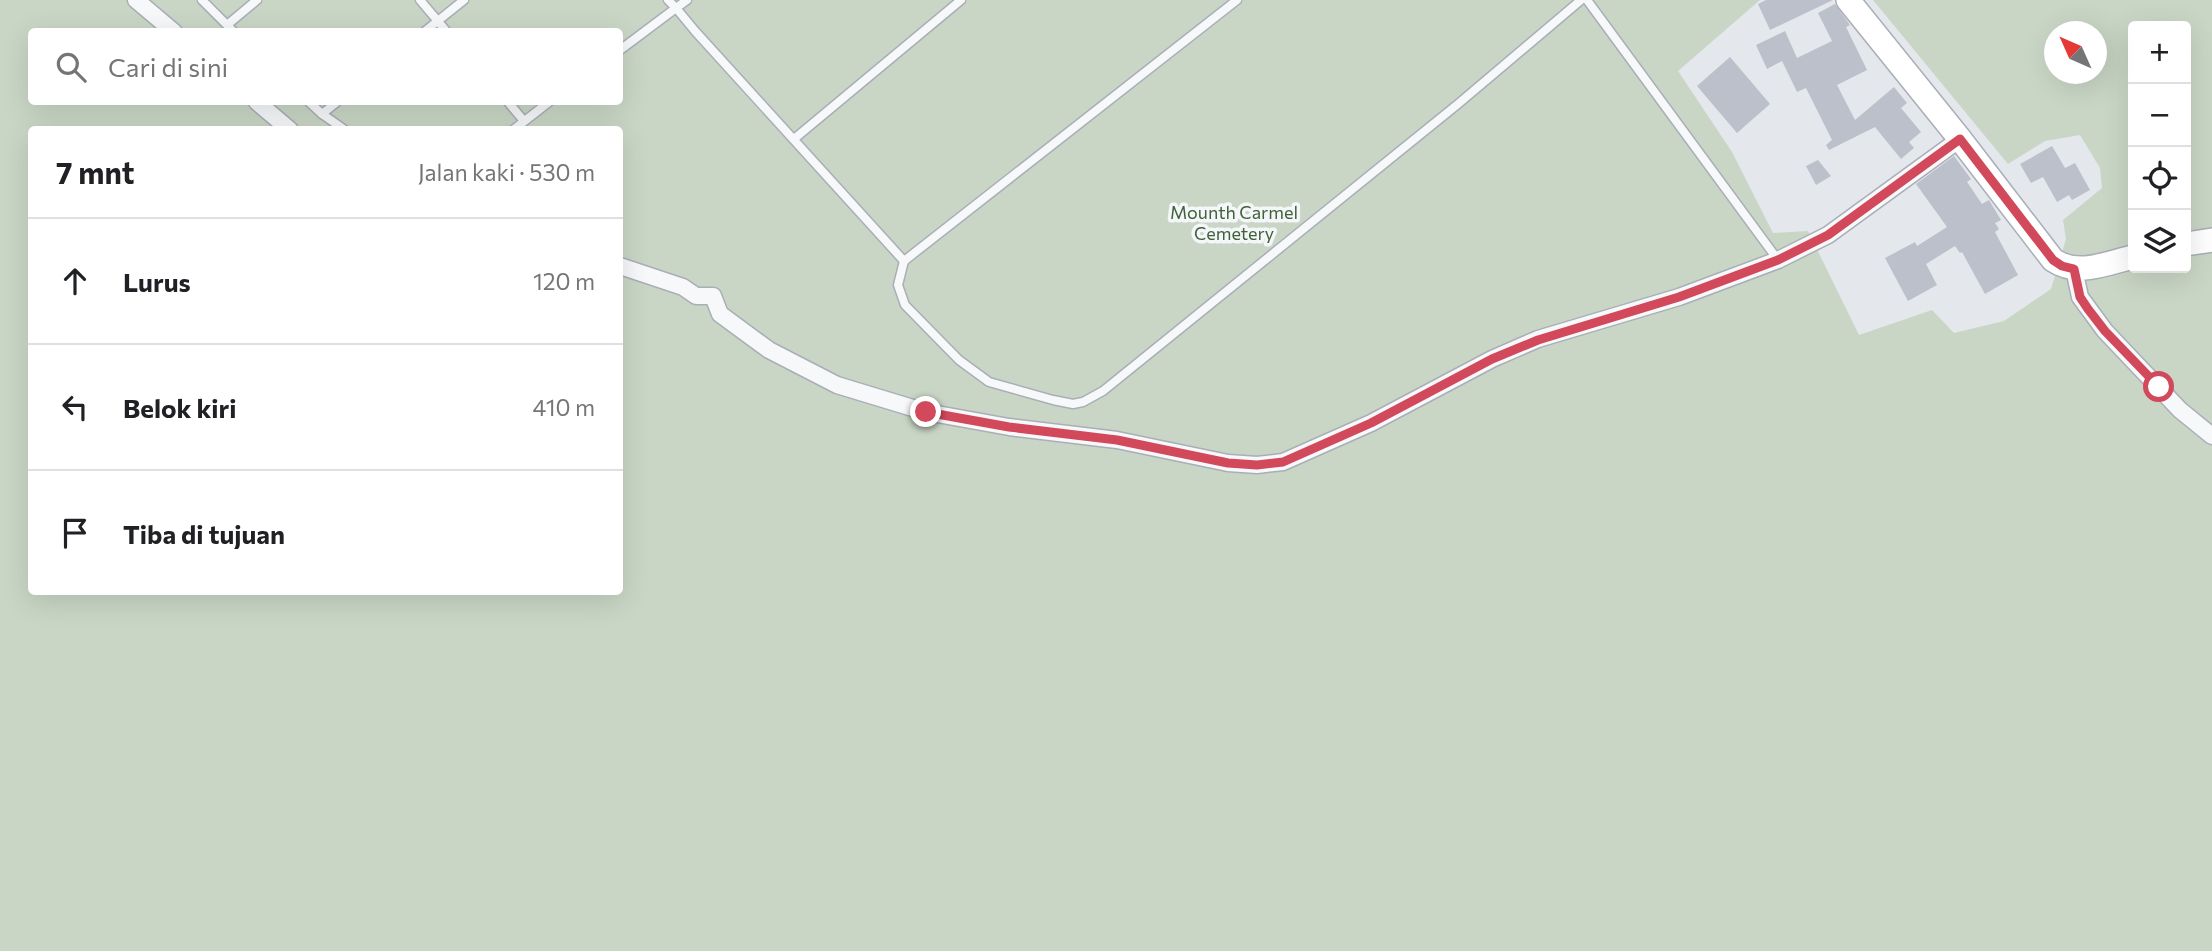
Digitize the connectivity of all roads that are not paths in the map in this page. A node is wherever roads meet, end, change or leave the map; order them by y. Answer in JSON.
{"nodes":[{"id":1,"x":136,"y":0,"type":"edge"},
{"id":2,"x":202,"y":0,"type":"edge"},
{"id":3,"x":257,"y":0,"type":"edge"},
{"id":4,"x":420,"y":0,"type":"edge"},
{"id":5,"x":464,"y":0,"type":"edge"},
{"id":6,"x":668,"y":0,"type":"edge"},
{"id":7,"x":687,"y":0,"type":"edge"},
{"id":8,"x":961,"y":0,"type":"edge"},
{"id":9,"x":1237,"y":0,"type":"edge"},
{"id":10,"x":1581,"y":0,"type":"edge"},
{"id":11,"x":1587,"y":0,"type":"edge"},
{"id":12,"x":1848,"y":0,"type":"edge"},
{"id":13,"x":676,"y":8,"type":"junction"},
{"id":14,"x":438,"y":21,"type":"junction"},
{"id":15,"x":227,"y":24,"type":"junction"},
{"id":16,"x":169,"y":28,"type":"edge"},
{"id":17,"x":230,"y":28,"type":"edge"},
{"id":18,"x":429,"y":28,"type":"edge"},
{"id":19,"x":444,"y":28,"type":"edge"},
{"id":20,"x":623,"y":48,"type":"edge"},
{"id":21,"x":261,"y":105,"type":"edge"},
{"id":22,"x":312,"y":105,"type":"edge"},
{"id":23,"x":333,"y":105,"type":"edge"},
{"id":24,"x":511,"y":105,"type":"edge"},
{"id":25,"x":545,"y":105,"type":"edge"},
{"id":26,"x":322,"y":114,"type":"junction"},
{"id":27,"x":524,"y":121,"type":"junction"},
{"id":28,"x":285,"y":126,"type":"edge"},
{"id":29,"x":339,"y":126,"type":"edge"},
{"id":30,"x":518,"y":126,"type":"edge"},
{"id":31,"x":794,"y":139,"type":"junction"},
{"id":32,"x":1960,"y":139,"type":"junction"},
{"id":33,"x":2212,"y":240,"type":"edge"},
{"id":34,"x":2191,"y":243,"type":"edge"},
{"id":35,"x":2128,"y":258,"type":"edge"},
{"id":36,"x":1778,"y":260,"type":"junction"},
{"id":37,"x":904,"y":261,"type":"junction"},
{"id":38,"x":623,"y":267,"type":"edge"},
{"id":39,"x":2074,"y":269,"type":"junction"},
{"id":40,"x":2212,"y":436,"type":"edge"}],
"edges":[{"from":1,"to":16,"type":"street"},
{"from":2,"to":15,"type":"lane"},
{"from":3,"to":15,"type":"lane"},
{"from":4,"to":14,"type":"lane"},
{"from":5,"to":14,"type":"lane"},
{"from":6,"to":13,"type":"lane"},
{"from":7,"to":13,"type":"lane"},
{"from":8,"to":31,"type":"lane"},
{"from":9,"to":37,"type":"lane"},
{"from":10,"to":37,"type":"lane"},
{"from":11,"to":36,"type":"lane"},
{"from":12,"to":32,"type":"main road"},
{"from":13,"to":20,"type":"lane"},
{"from":13,"to":31,"type":"lane"},
{"from":14,"to":18,"type":"lane"},
{"from":14,"to":19,"type":"lane"},
{"from":15,"to":17,"type":"lane"},
{"from":21,"to":28,"type":"street"},
{"from":22,"to":26,"type":"lane"},
{"from":23,"to":26,"type":"lane"},
{"from":24,"to":27,"type":"lane"},
{"from":25,"to":27,"type":"lane"},
{"from":26,"to":29,"type":"lane"},
{"from":27,"to":30,"type":"lane"},
{"from":31,"to":37,"type":"lane"},
{"from":32,"to":36,"type":"street"},
{"from":32,"to":39,"type":"main road"},
{"from":33,"to":34,"type":"main road"},
{"from":35,"to":39,"type":"main road"},
{"from":36,"to":38,"type":"street"},
{"from":39,"to":40,"type":"street"}]}
